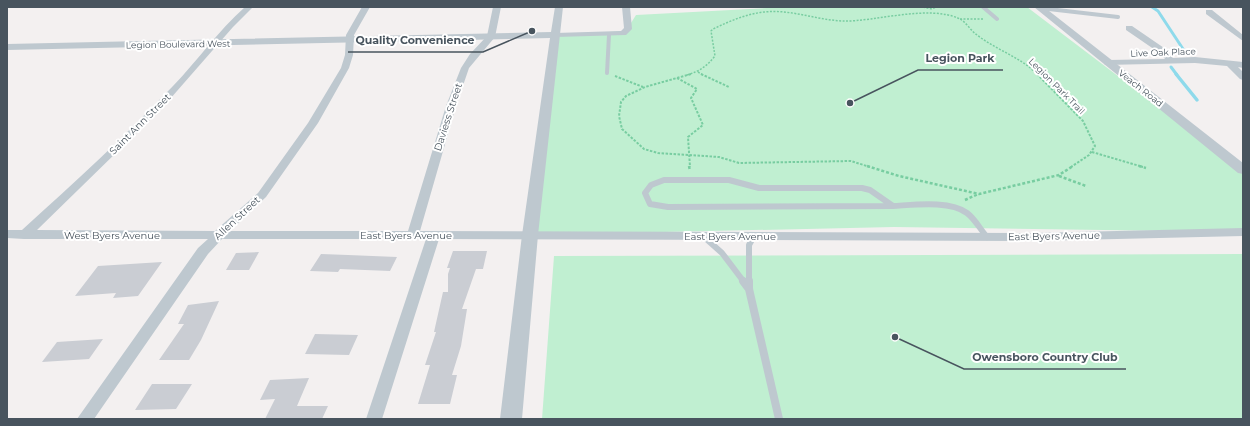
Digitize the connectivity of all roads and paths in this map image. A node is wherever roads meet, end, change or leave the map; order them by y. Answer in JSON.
{"nodes":[{"id":1,"x":249,"y":7,"type":"edge"},
{"id":2,"x":366,"y":7,"type":"edge"},
{"id":3,"x":497,"y":7,"type":"edge"},
{"id":4,"x":559,"y":7,"type":"edge"},
{"id":5,"x":626,"y":7,"type":"edge"},
{"id":6,"x":923,"y":7,"type":"edge"},
{"id":7,"x":936,"y":7,"type":"edge"},
{"id":8,"x":983,"y":7,"type":"edge"},
{"id":9,"x":1039,"y":8,"type":"edge"},
{"id":10,"x":930,"y":9,"type":"junction"},
{"id":11,"x":1209,"y":12,"type":"dead end"},
{"id":12,"x":928,"y":13,"type":"junction"},
{"id":13,"x":1118,"y":17,"type":"dead end"},
{"id":14,"x":960,"y":19,"type":"junction"},
{"id":15,"x":997,"y":19,"type":"joint"},
{"id":16,"x":1129,"y":28,"type":"dead end"},
{"id":17,"x":555,"y":35,"type":"junction"},
{"id":18,"x":610,"y":35,"type":"junction"},
{"id":19,"x":491,"y":37,"type":"junction"},
{"id":20,"x":1243,"y":38,"type":"edge"},
{"id":21,"x":349,"y":40,"type":"junction"},
{"id":22,"x":214,"y":43,"type":"junction"},
{"id":23,"x":7,"y":48,"type":"edge"},
{"id":24,"x":1170,"y":60,"type":"junction"},
{"id":25,"x":1105,"y":61,"type":"junction"},
{"id":26,"x":1229,"y":63,"type":"junction"},
{"id":27,"x":1243,"y":64,"type":"edge"},
{"id":28,"x":697,"y":71,"type":"junction"},
{"id":29,"x":607,"y":74,"type":"joint"},
{"id":30,"x":1243,"y":77,"type":"edge"},
{"id":31,"x":676,"y":78,"type":"junction"},
{"id":32,"x":729,"y":86,"type":"dead end"},
{"id":33,"x":643,"y":87,"type":"junction"},
{"id":34,"x":1092,"y":152,"type":"junction"},
{"id":35,"x":688,"y":155,"type":"junction"},
{"id":36,"x":1146,"y":168,"type":"dead end"},
{"id":37,"x":1243,"y":170,"type":"edge"},
{"id":38,"x":690,"y":172,"type":"dead end"},
{"id":39,"x":1059,"y":175,"type":"junction"},
{"id":40,"x":1086,"y":186,"type":"dead end"},
{"id":41,"x":979,"y":194,"type":"junction"},
{"id":42,"x":893,"y":206,"type":"junction"},
{"id":43,"x":958,"y":208,"type":"junction"},
{"id":44,"x":1243,"y":232,"type":"edge"},
{"id":45,"x":24,"y":234,"type":"junction"},
{"id":46,"x":7,"y":235,"type":"edge"},
{"id":47,"x":413,"y":235,"type":"junction"},
{"id":48,"x":434,"y":235,"type":"junction"},
{"id":49,"x":530,"y":235,"type":"junction"},
{"id":50,"x":217,"y":236,"type":"junction"},
{"id":51,"x":703,"y":236,"type":"junction"},
{"id":52,"x":754,"y":236,"type":"junction"},
{"id":53,"x":987,"y":237,"type":"junction"},
{"id":54,"x":748,"y":289,"type":"junction"},
{"id":55,"x":85,"y":419,"type":"edge"},
{"id":56,"x":374,"y":419,"type":"edge"},
{"id":57,"x":511,"y":419,"type":"edge"},
{"id":58,"x":779,"y":419,"type":"edge"}],
"edges":[{"from":1,"to":22,"type":"street","name":"Saint Ann Street"},
{"from":2,"to":21,"type":"street","name":"Allen Street"},
{"from":3,"to":19,"type":"street"},
{"from":4,"to":17,"type":"street"},
{"from":5,"to":18,"type":"street"},
{"from":6,"to":10,"type":"path"},
{"from":7,"to":10,"type":"path"},
{"from":8,"to":15,"type":"lane"},
{"from":9,"to":13,"type":"lane"},
{"from":9,"to":25,"type":"street","name":"Veach Road"},
{"from":10,"to":12,"type":"path"},
{"from":11,"to":20,"type":"street"},
{"from":12,"to":14,"type":"path"},
{"from":12,"to":28,"type":"path"},
{"from":14,"to":15,"type":"path"},
{"from":14,"to":34,"type":"path","name":"Legion Park Trail"},
{"from":16,"to":24,"type":"street"},
{"from":17,"to":18,"type":"street"},
{"from":17,"to":19,"type":"street","name":"Legion Boulevard West"},
{"from":17,"to":49,"type":"street"},
{"from":18,"to":29,"type":"lane"},
{"from":19,"to":21,"type":"street","name":"Legion Boulevard West"},
{"from":19,"to":47,"type":"street","name":"Daviess Street"},
{"from":21,"to":22,"type":"street","name":"Legion Boulevard West"},
{"from":21,"to":50,"type":"street","name":"Allen Street"},
{"from":22,"to":23,"type":"street","name":"Legion Boulevard West"},
{"from":22,"to":45,"type":"street","name":"Saint Ann Street"},
{"from":24,"to":25,"type":"street","name":"Live Oak Place"},
{"from":24,"to":25,"type":"street"},
{"from":24,"to":26,"type":"street","name":"Live Oak Place"},
{"from":25,"to":37,"type":"street","name":"Veach Road"},
{"from":26,"to":27,"type":"street","name":"Live Oak Place"},
{"from":26,"to":30,"type":"street"},
{"from":28,"to":31,"type":"path"},
{"from":28,"to":32,"type":"path"},
{"from":29,"to":33,"type":"path"},
{"from":31,"to":33,"type":"path"},
{"from":31,"to":35,"type":"path"},
{"from":33,"to":35,"type":"path"},
{"from":34,"to":36,"type":"path"},
{"from":34,"to":39,"type":"path"},
{"from":35,"to":38,"type":"path"},
{"from":35,"to":41,"type":"path"},
{"from":39,"to":40,"type":"path"},
{"from":39,"to":41,"type":"path"},
{"from":41,"to":43,"type":"path"},
{"from":42,"to":42,"type":"lane"},
{"from":42,"to":43,"type":"lane"},
{"from":43,"to":53,"type":"lane"},
{"from":44,"to":53,"type":"street","name":"East Byers Avenue"},
{"from":45,"to":46,"type":"street","name":"West Byers Avenue"},
{"from":45,"to":50,"type":"street","name":"West Byers Avenue"},
{"from":47,"to":48,"type":"street","name":"East Byers Avenue"},
{"from":47,"to":50,"type":"street","name":"East Byers Avenue"},
{"from":48,"to":49,"type":"street","name":"East Byers Avenue"},
{"from":48,"to":56,"type":"street"},
{"from":49,"to":51,"type":"street","name":"East Byers Avenue"},
{"from":49,"to":57,"type":"street"},
{"from":50,"to":55,"type":"street","name":"Allen Street"},
{"from":51,"to":52,"type":"street","name":"East Byers Avenue"},
{"from":51,"to":54,"type":"lane"},
{"from":52,"to":53,"type":"street","name":"East Byers Avenue"},
{"from":52,"to":54,"type":"lane"},
{"from":54,"to":58,"type":"lane"}]}
